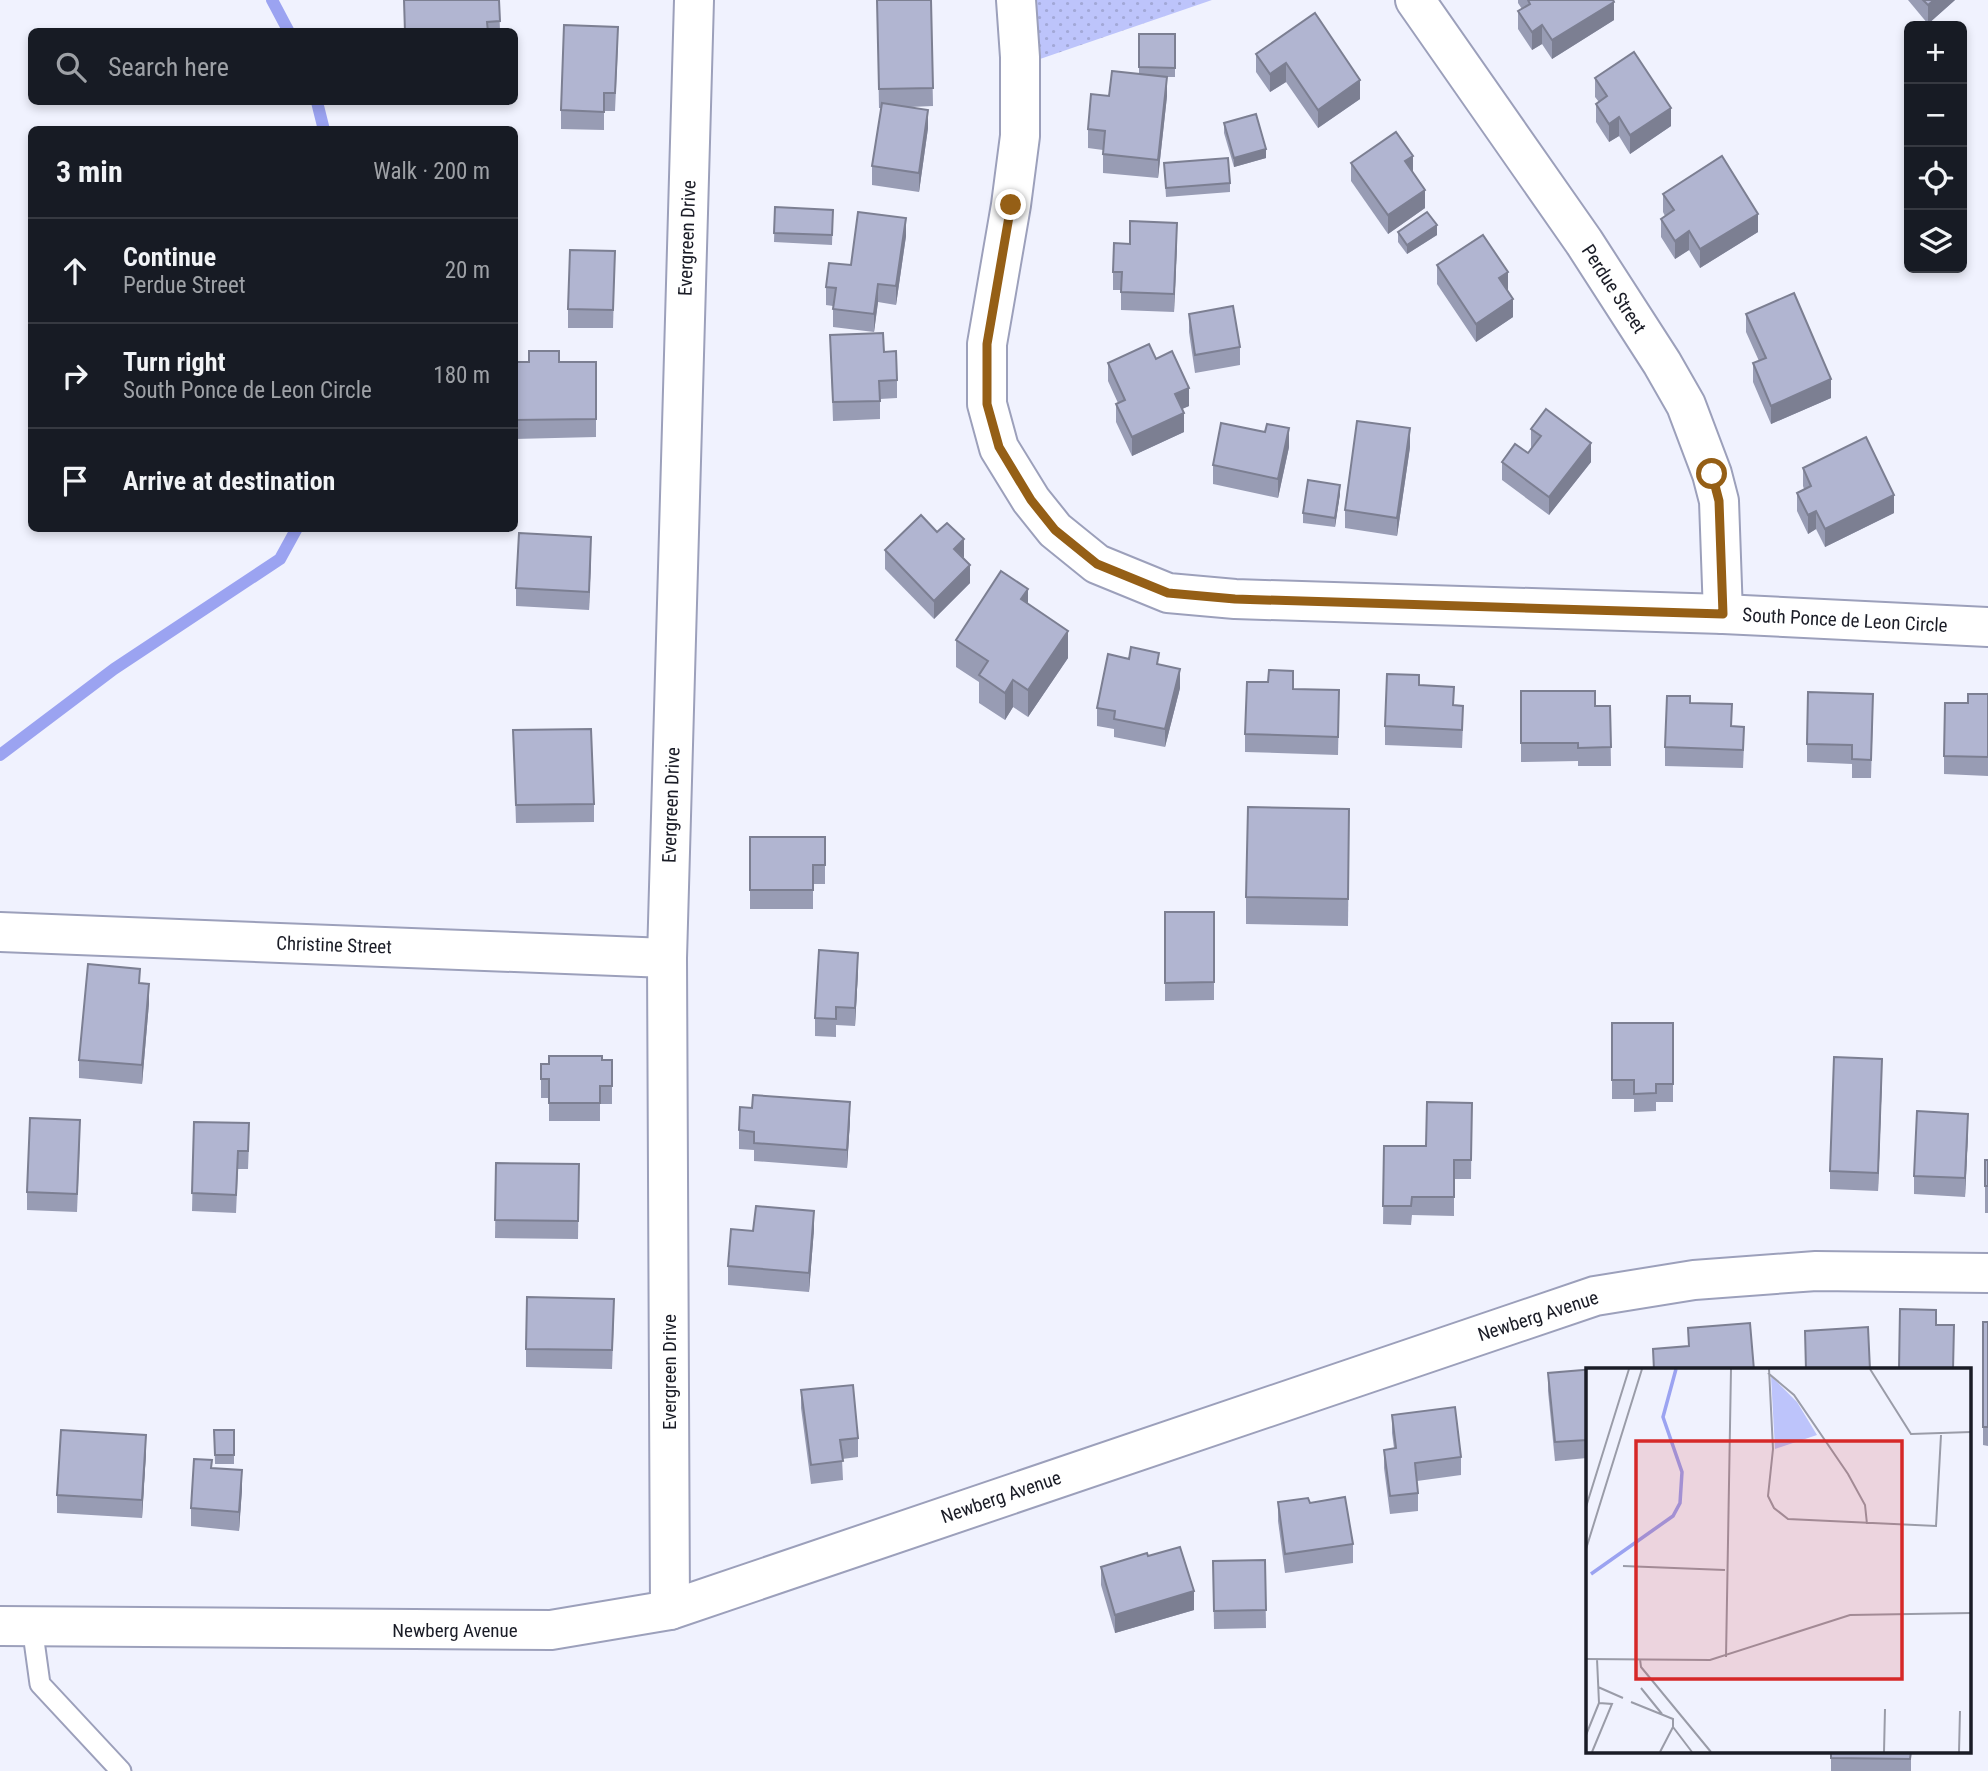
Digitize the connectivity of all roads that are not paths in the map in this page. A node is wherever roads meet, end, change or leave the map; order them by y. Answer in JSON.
{"nodes":[{"id":1,"x":694,"y":0,"type":"edge"},
{"id":2,"x":1016,"y":0,"type":"edge"},
{"id":3,"x":1416,"y":0,"type":"edge"},
{"id":4,"x":1723,"y":614,"type":"junction"},
{"id":5,"x":1988,"y":627,"type":"edge"},
{"id":6,"x":0,"y":932,"type":"edge"},
{"id":7,"x":667,"y":958,"type":"junction"},
{"id":8,"x":1988,"y":1273,"type":"edge"},
{"id":9,"x":670,"y":1610,"type":"junction"},
{"id":10,"x":16,"y":1626,"type":"edge"},
{"id":11,"x":121,"y":1771,"type":"edge"}],
"edges":[{"from":1,"to":7,"type":"street","name":"Evergreen Drive"},
{"from":2,"to":4,"type":"street","name":"South Ponce de Leon Circle"},
{"from":3,"to":4,"type":"street","name":"Perdue Street"},
{"from":4,"to":5,"type":"street","name":"South Ponce de Leon Circle"},
{"from":6,"to":7,"type":"street","name":"Christine Street"},
{"from":7,"to":9,"type":"street","name":"Evergreen Drive"},
{"from":8,"to":9,"type":"street","name":"Newberg Avenue"},
{"from":9,"to":10,"type":"street","name":"Newberg Avenue"},
{"from":10,"to":11,"type":"lane"}]}
